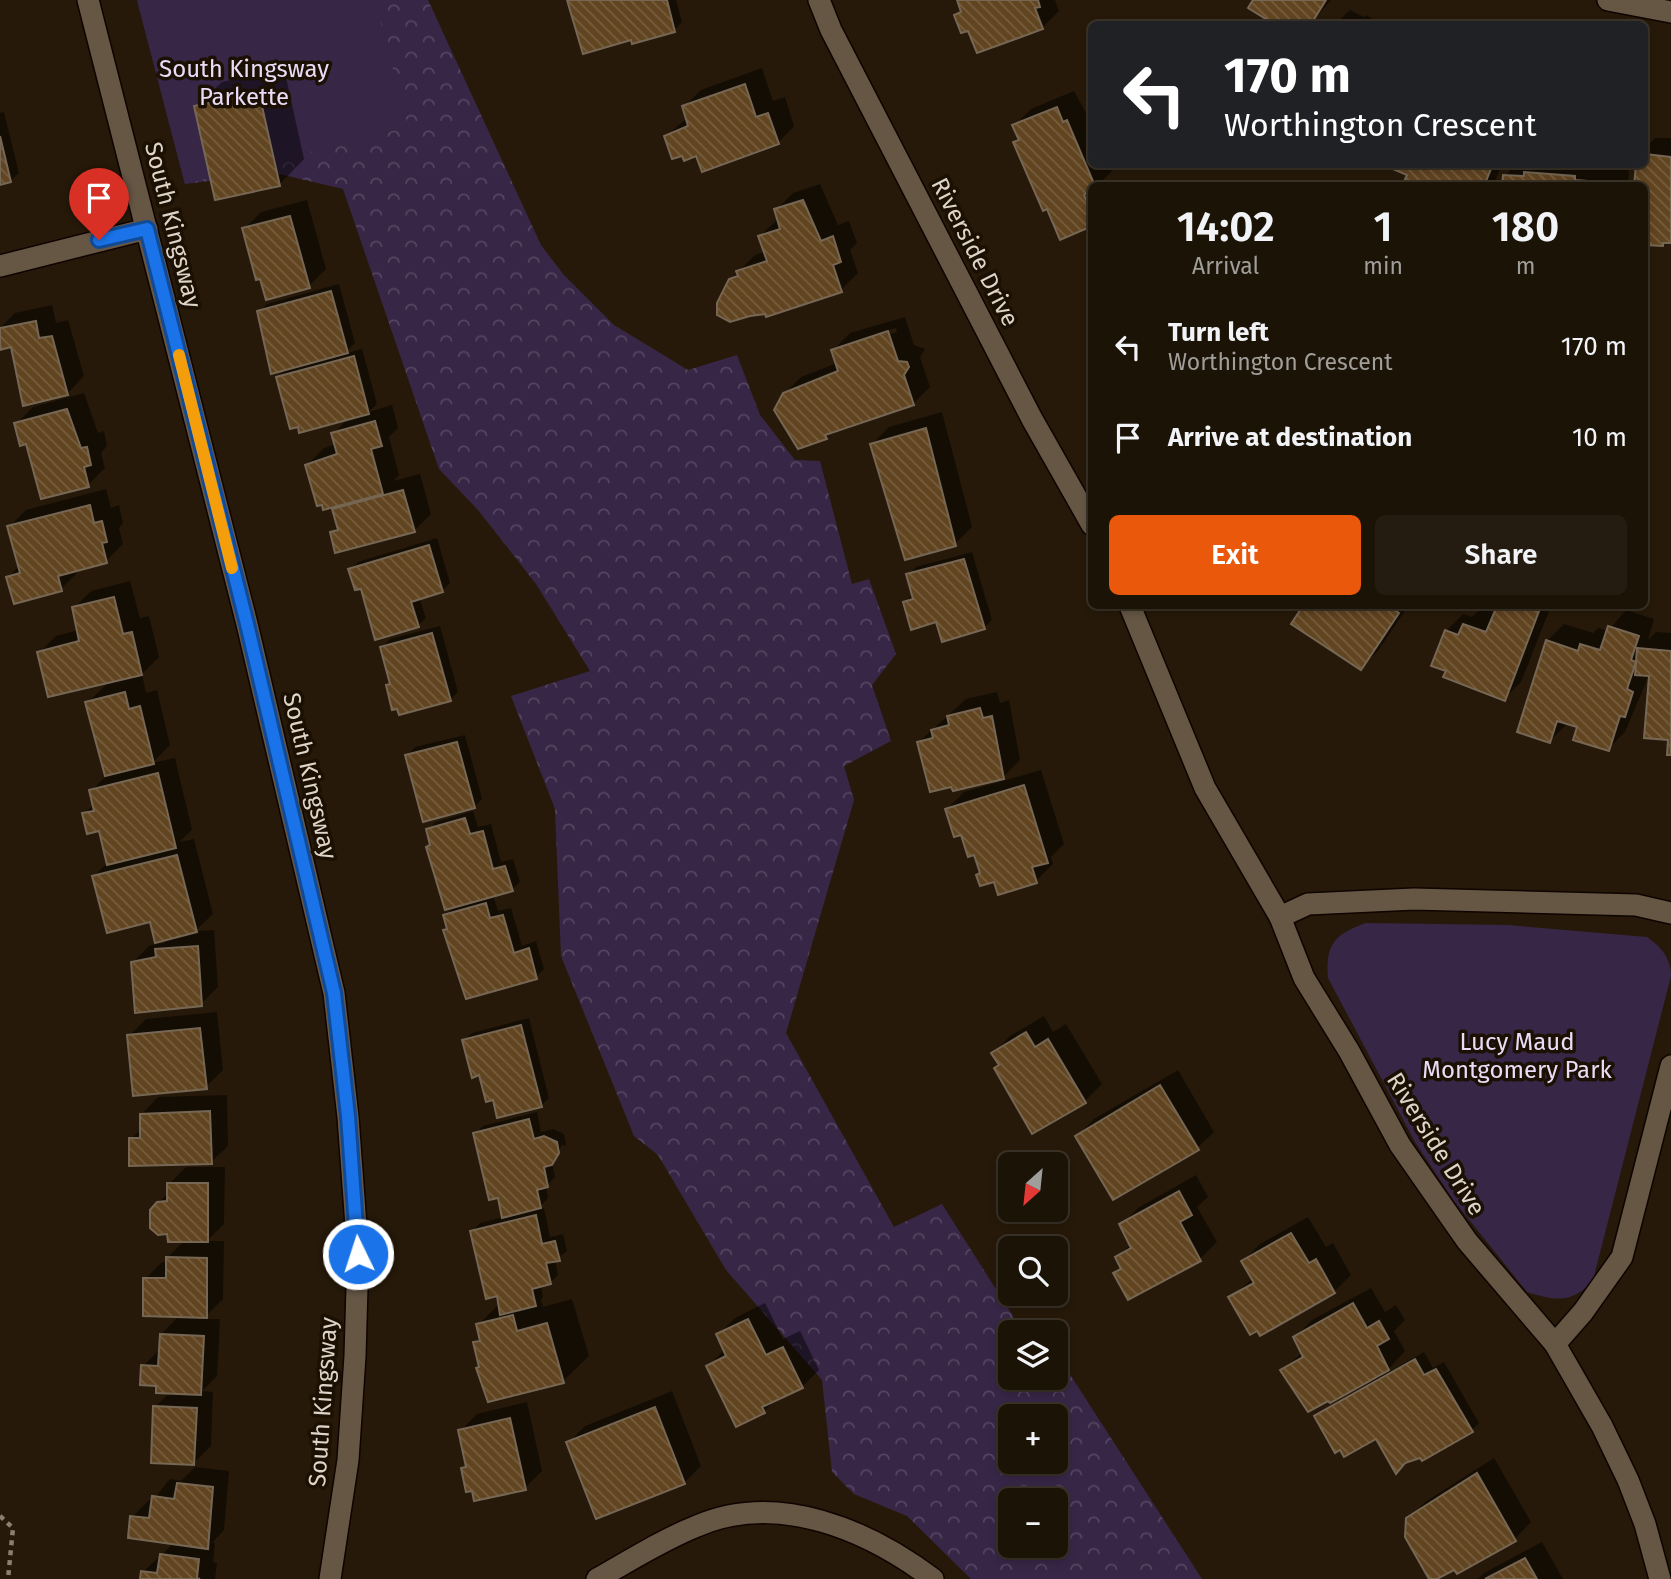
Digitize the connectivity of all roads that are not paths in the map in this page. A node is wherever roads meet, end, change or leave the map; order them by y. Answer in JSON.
{"nodes":[{"id":1,"x":88,"y":0,"type":"edge"},
{"id":2,"x":819,"y":0,"type":"edge"},
{"id":3,"x":1608,"y":0,"type":"edge"},
{"id":4,"x":1671,"y":12,"type":"edge"},
{"id":5,"x":147,"y":229,"type":"junction"},
{"id":6,"x":0,"y":265,"type":"edge"},
{"id":7,"x":1088,"y":518,"type":"edge"},
{"id":8,"x":1131,"y":609,"type":"edge"},
{"id":9,"x":1671,"y":912,"type":"edge"},
{"id":10,"x":1280,"y":917,"type":"junction"},
{"id":11,"x":1671,"y":1066,"type":"edge"},
{"id":12,"x":1555,"y":1345,"type":"junction"},
{"id":13,"x":330,"y":1579,"type":"edge"},
{"id":14,"x":597,"y":1579,"type":"edge"},
{"id":15,"x":933,"y":1579,"type":"edge"},
{"id":16,"x":1660,"y":1579,"type":"edge"}],
"edges":[{"from":1,"to":5,"type":"street","name":"South Kingsway"},
{"from":2,"to":7,"type":"street","name":"Riverside Drive"},
{"from":3,"to":4,"type":"street"},
{"from":5,"to":6,"type":"street"},
{"from":5,"to":13,"type":"street","name":"South Kingsway"},
{"from":8,"to":10,"type":"street","name":"Riverside Drive"},
{"from":9,"to":10,"type":"street"},
{"from":10,"to":12,"type":"street","name":"Riverside Drive"},
{"from":11,"to":12,"type":"street"},
{"from":12,"to":16,"type":"street","name":"Riverside Drive"},
{"from":14,"to":15,"type":"street"}]}
